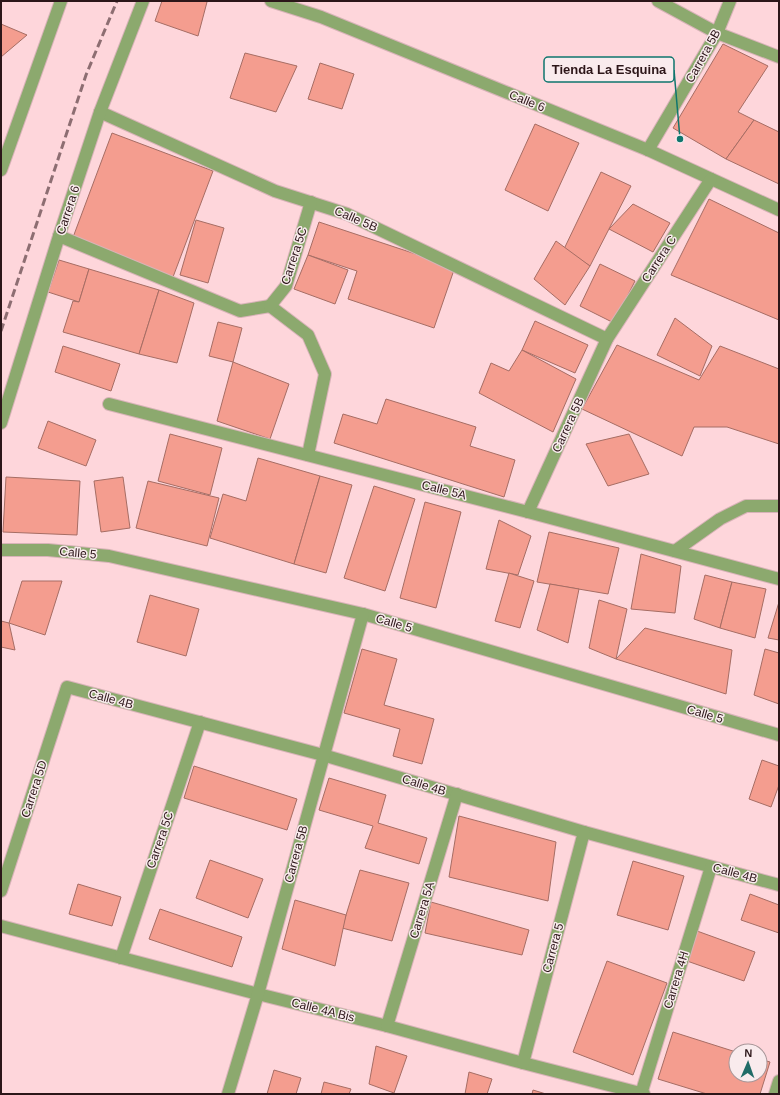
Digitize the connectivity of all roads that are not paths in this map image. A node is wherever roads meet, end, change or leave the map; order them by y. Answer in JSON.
{"nodes":[{"id":1,"x":62,"y":1,"type":"edge"},
{"id":2,"x":143,"y":1,"type":"edge"},
{"id":3,"x":271,"y":1,"type":"edge"},
{"id":4,"x":658,"y":1,"type":"edge"},
{"id":5,"x":730,"y":1,"type":"edge"},
{"id":6,"x":717,"y":33,"type":"junction"},
{"id":7,"x":779,"y":57,"type":"edge"},
{"id":8,"x":100,"y":112,"type":"junction"},
{"id":9,"x":648,"y":150,"type":"junction"},
{"id":10,"x":3,"y":156,"type":"edge"},
{"id":11,"x":1,"y":170,"type":"edge"},
{"id":12,"x":711,"y":179,"type":"junction"},
{"id":13,"x":311,"y":202,"type":"junction"},
{"id":14,"x":779,"y":210,"type":"edge"},
{"id":15,"x":59,"y":236,"type":"junction"},
{"id":16,"x":270,"y":306,"type":"junction"},
{"id":17,"x":607,"y":339,"type":"junction"},
{"id":18,"x":109,"y":404,"type":"dead end"},
{"id":19,"x":1,"y":423,"type":"edge"},
{"id":20,"x":308,"y":455,"type":"junction"},
{"id":21,"x":779,"y":506,"type":"edge"},
{"id":22,"x":528,"y":512,"type":"junction"},
{"id":23,"x":1,"y":550,"type":"edge"},
{"id":24,"x":675,"y":551,"type":"junction"},
{"id":25,"x":779,"y":579,"type":"edge"},
{"id":26,"x":363,"y":614,"type":"junction"},
{"id":27,"x":67,"y":687,"type":"joint"},
{"id":28,"x":200,"y":722,"type":"junction"},
{"id":29,"x":779,"y":736,"type":"edge"},
{"id":30,"x":323,"y":755,"type":"junction"},
{"id":31,"x":457,"y":794,"type":"junction"},
{"id":32,"x":584,"y":832,"type":"junction"},
{"id":33,"x":711,"y":867,"type":"junction"},
{"id":34,"x":779,"y":885,"type":"edge"},
{"id":35,"x":1,"y":891,"type":"edge"},
{"id":36,"x":1,"y":926,"type":"edge"},
{"id":37,"x":121,"y":958,"type":"junction"},
{"id":38,"x":258,"y":994,"type":"junction"},
{"id":39,"x":387,"y":1026,"type":"junction"},
{"id":40,"x":523,"y":1063,"type":"junction"},
{"id":41,"x":779,"y":1081,"type":"edge"},
{"id":42,"x":228,"y":1094,"type":"edge"},
{"id":43,"x":642,"y":1094,"type":"edge"},
{"id":44,"x":775,"y":1094,"type":"edge"}],
"edges":[{"from":1,"to":10,"type":"street"},
{"from":2,"to":8,"type":"street","name":"Carrera 6"},
{"from":3,"to":9,"type":"street","name":"Calle 6"},
{"from":4,"to":6,"type":"street"},
{"from":5,"to":6,"type":"street","name":"Carrera 5B"},
{"from":6,"to":7,"type":"street"},
{"from":6,"to":9,"type":"street","name":"Carrera 5B"},
{"from":8,"to":13,"type":"street","name":"Calle 5B"},
{"from":8,"to":15,"type":"street","name":"Carrera 6"},
{"from":9,"to":12,"type":"street","name":"Calle 6"},
{"from":10,"to":11,"type":"street"},
{"from":12,"to":14,"type":"street","name":"Calle 6"},
{"from":12,"to":17,"type":"street","name":"Carrera C"},
{"from":13,"to":16,"type":"street","name":"Carrera 5C"},
{"from":13,"to":17,"type":"street","name":"Calle 5B"},
{"from":15,"to":16,"type":"street"},
{"from":15,"to":19,"type":"street","name":"Carrera 6"},
{"from":16,"to":20,"type":"street"},
{"from":17,"to":22,"type":"street","name":"Carrera 5B"},
{"from":18,"to":20,"type":"street","name":"Calle 5A"},
{"from":20,"to":22,"type":"street","name":"Calle 5A"},
{"from":21,"to":24,"type":"street"},
{"from":22,"to":24,"type":"street","name":"Calle 5A"},
{"from":23,"to":26,"type":"street","name":"Calle 5"},
{"from":24,"to":25,"type":"street","name":"Calle 5A"},
{"from":26,"to":29,"type":"street","name":"Calle 5"},
{"from":26,"to":30,"type":"street","name":"Carrera 5B"},
{"from":27,"to":28,"type":"street","name":"Calle 4B"},
{"from":27,"to":35,"type":"street","name":"Carrera 5D"},
{"from":28,"to":30,"type":"street","name":"Calle 4B"},
{"from":28,"to":37,"type":"street","name":"Carrera 5C"},
{"from":30,"to":31,"type":"street","name":"Calle 4B"},
{"from":30,"to":38,"type":"street","name":"Carrera 5B"},
{"from":31,"to":32,"type":"street","name":"Calle 4B"},
{"from":31,"to":39,"type":"street","name":"Carrera 5A"},
{"from":32,"to":33,"type":"street","name":"Calle 4B"},
{"from":32,"to":40,"type":"street","name":"Carrera 5"},
{"from":33,"to":34,"type":"street","name":"Calle 4B"},
{"from":33,"to":43,"type":"street","name":"Carrera 4H"},
{"from":36,"to":37,"type":"street","name":"Calle 4A Bis"},
{"from":37,"to":38,"type":"street","name":"Calle 4A Bis"},
{"from":38,"to":39,"type":"street","name":"Calle 4A Bis"},
{"from":38,"to":42,"type":"street","name":"Carrera 5B"},
{"from":39,"to":40,"type":"street","name":"Calle 4A Bis"},
{"from":40,"to":43,"type":"street","name":"Calle 4A Bis"},
{"from":41,"to":44,"type":"street"}]}
